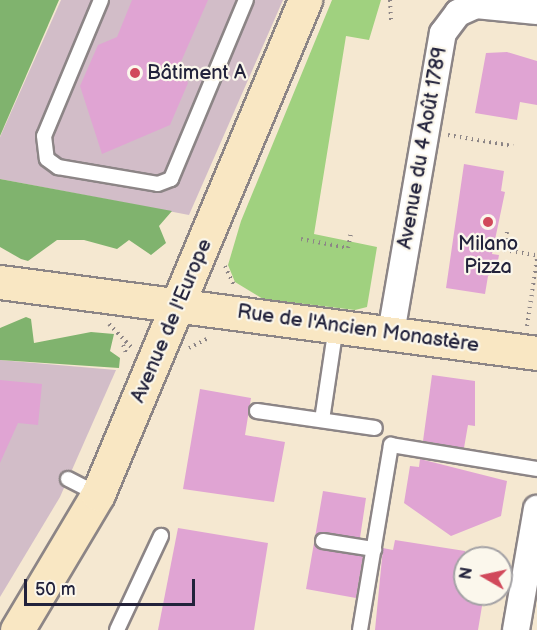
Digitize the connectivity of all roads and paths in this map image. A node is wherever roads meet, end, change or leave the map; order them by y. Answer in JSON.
{"nodes":[{"id":1,"x":101,"y":0,"type":"edge"},
{"id":2,"x":246,"y":0,"type":"edge"},
{"id":3,"x":305,"y":0,"type":"edge"},
{"id":4,"x":390,"y":0,"type":"edge"},
{"id":5,"x":537,"y":11,"type":"edge"},
{"id":6,"x":391,"y":21,"type":"dead end"},
{"id":7,"x":424,"y":131,"type":"junction"},
{"id":8,"x":513,"y":146,"type":"dead end"},
{"id":9,"x":351,"y":232,"type":"dead end"},
{"id":10,"x":507,"y":232,"type":"dead end"},
{"id":11,"x":301,"y":239,"type":"dead end"},
{"id":12,"x":226,"y":255,"type":"dead end"},
{"id":13,"x":537,"y":257,"type":"edge"},
{"id":14,"x":0,"y":282,"type":"edge"},
{"id":15,"x":243,"y":291,"type":"dead end"},
{"id":16,"x":110,"y":297,"type":"junction"},
{"id":17,"x":178,"y":306,"type":"junction"},
{"id":18,"x":336,"y":326,"type":"junction"},
{"id":19,"x":390,"y":333,"type":"junction"},
{"id":20,"x":528,"y":335,"type":"edge"},
{"id":21,"x":156,"y":356,"type":"junction"},
{"id":22,"x":257,"y":411,"type":"dead end"},
{"id":23,"x":322,"y":420,"type":"junction"},
{"id":24,"x":375,"y":428,"type":"dead end"},
{"id":25,"x":537,"y":469,"type":"edge"},
{"id":26,"x":68,"y":479,"type":"dead end"},
{"id":27,"x":98,"y":494,"type":"junction"},
{"id":28,"x":536,"y":521,"type":"edge"},
{"id":29,"x":160,"y":536,"type":"dead end"},
{"id":30,"x":323,"y":542,"type":"dead end"},
{"id":31,"x":374,"y":549,"type":"junction"},
{"id":32,"x":16,"y":630,"type":"edge"},
{"id":33,"x":117,"y":630,"type":"edge"},
{"id":34,"x":360,"y":630,"type":"edge"},
{"id":35,"x":516,"y":630,"type":"edge"}],
"edges":[{"from":1,"to":2,"type":"lane"},
{"from":3,"to":17,"type":"main road","name":"Avenue de l'Europe"},
{"from":4,"to":6,"type":"path"},
{"from":5,"to":7,"type":"street","name":"Avenue du 4 Août 1789"},
{"from":7,"to":8,"type":"path"},
{"from":7,"to":19,"type":"street","name":"Avenue du 4 Août 1789"},
{"from":9,"to":11,"type":"path"},
{"from":10,"to":13,"type":"path"},
{"from":12,"to":15,"type":"path"},
{"from":13,"to":20,"type":"path"},
{"from":14,"to":16,"type":"main road","name":"Rue de l'Ancien Monastère"},
{"from":16,"to":17,"type":"main road","name":"Rue de l'Ancien Monastère"},
{"from":16,"to":21,"type":"path"},
{"from":17,"to":18,"type":"main road","name":"Rue de l'Ancien Monastère"},
{"from":17,"to":21,"type":"main road","name":"Avenue de l'Europe"},
{"from":18,"to":19,"type":"main road","name":"Rue de l'Ancien Monastère"},
{"from":18,"to":23,"type":"lane"},
{"from":19,"to":20,"type":"main road","name":"Rue de l'Ancien Monastère"},
{"from":21,"to":27,"type":"main road","name":"Avenue de l'Europe"},
{"from":22,"to":23,"type":"lane"},
{"from":23,"to":24,"type":"lane"},
{"from":25,"to":31,"type":"lane"},
{"from":26,"to":27,"type":"lane"},
{"from":27,"to":32,"type":"main road","name":"Avenue de l'Europe"},
{"from":28,"to":35,"type":"street"},
{"from":29,"to":33,"type":"lane"},
{"from":30,"to":31,"type":"lane"},
{"from":31,"to":34,"type":"lane"}]}
